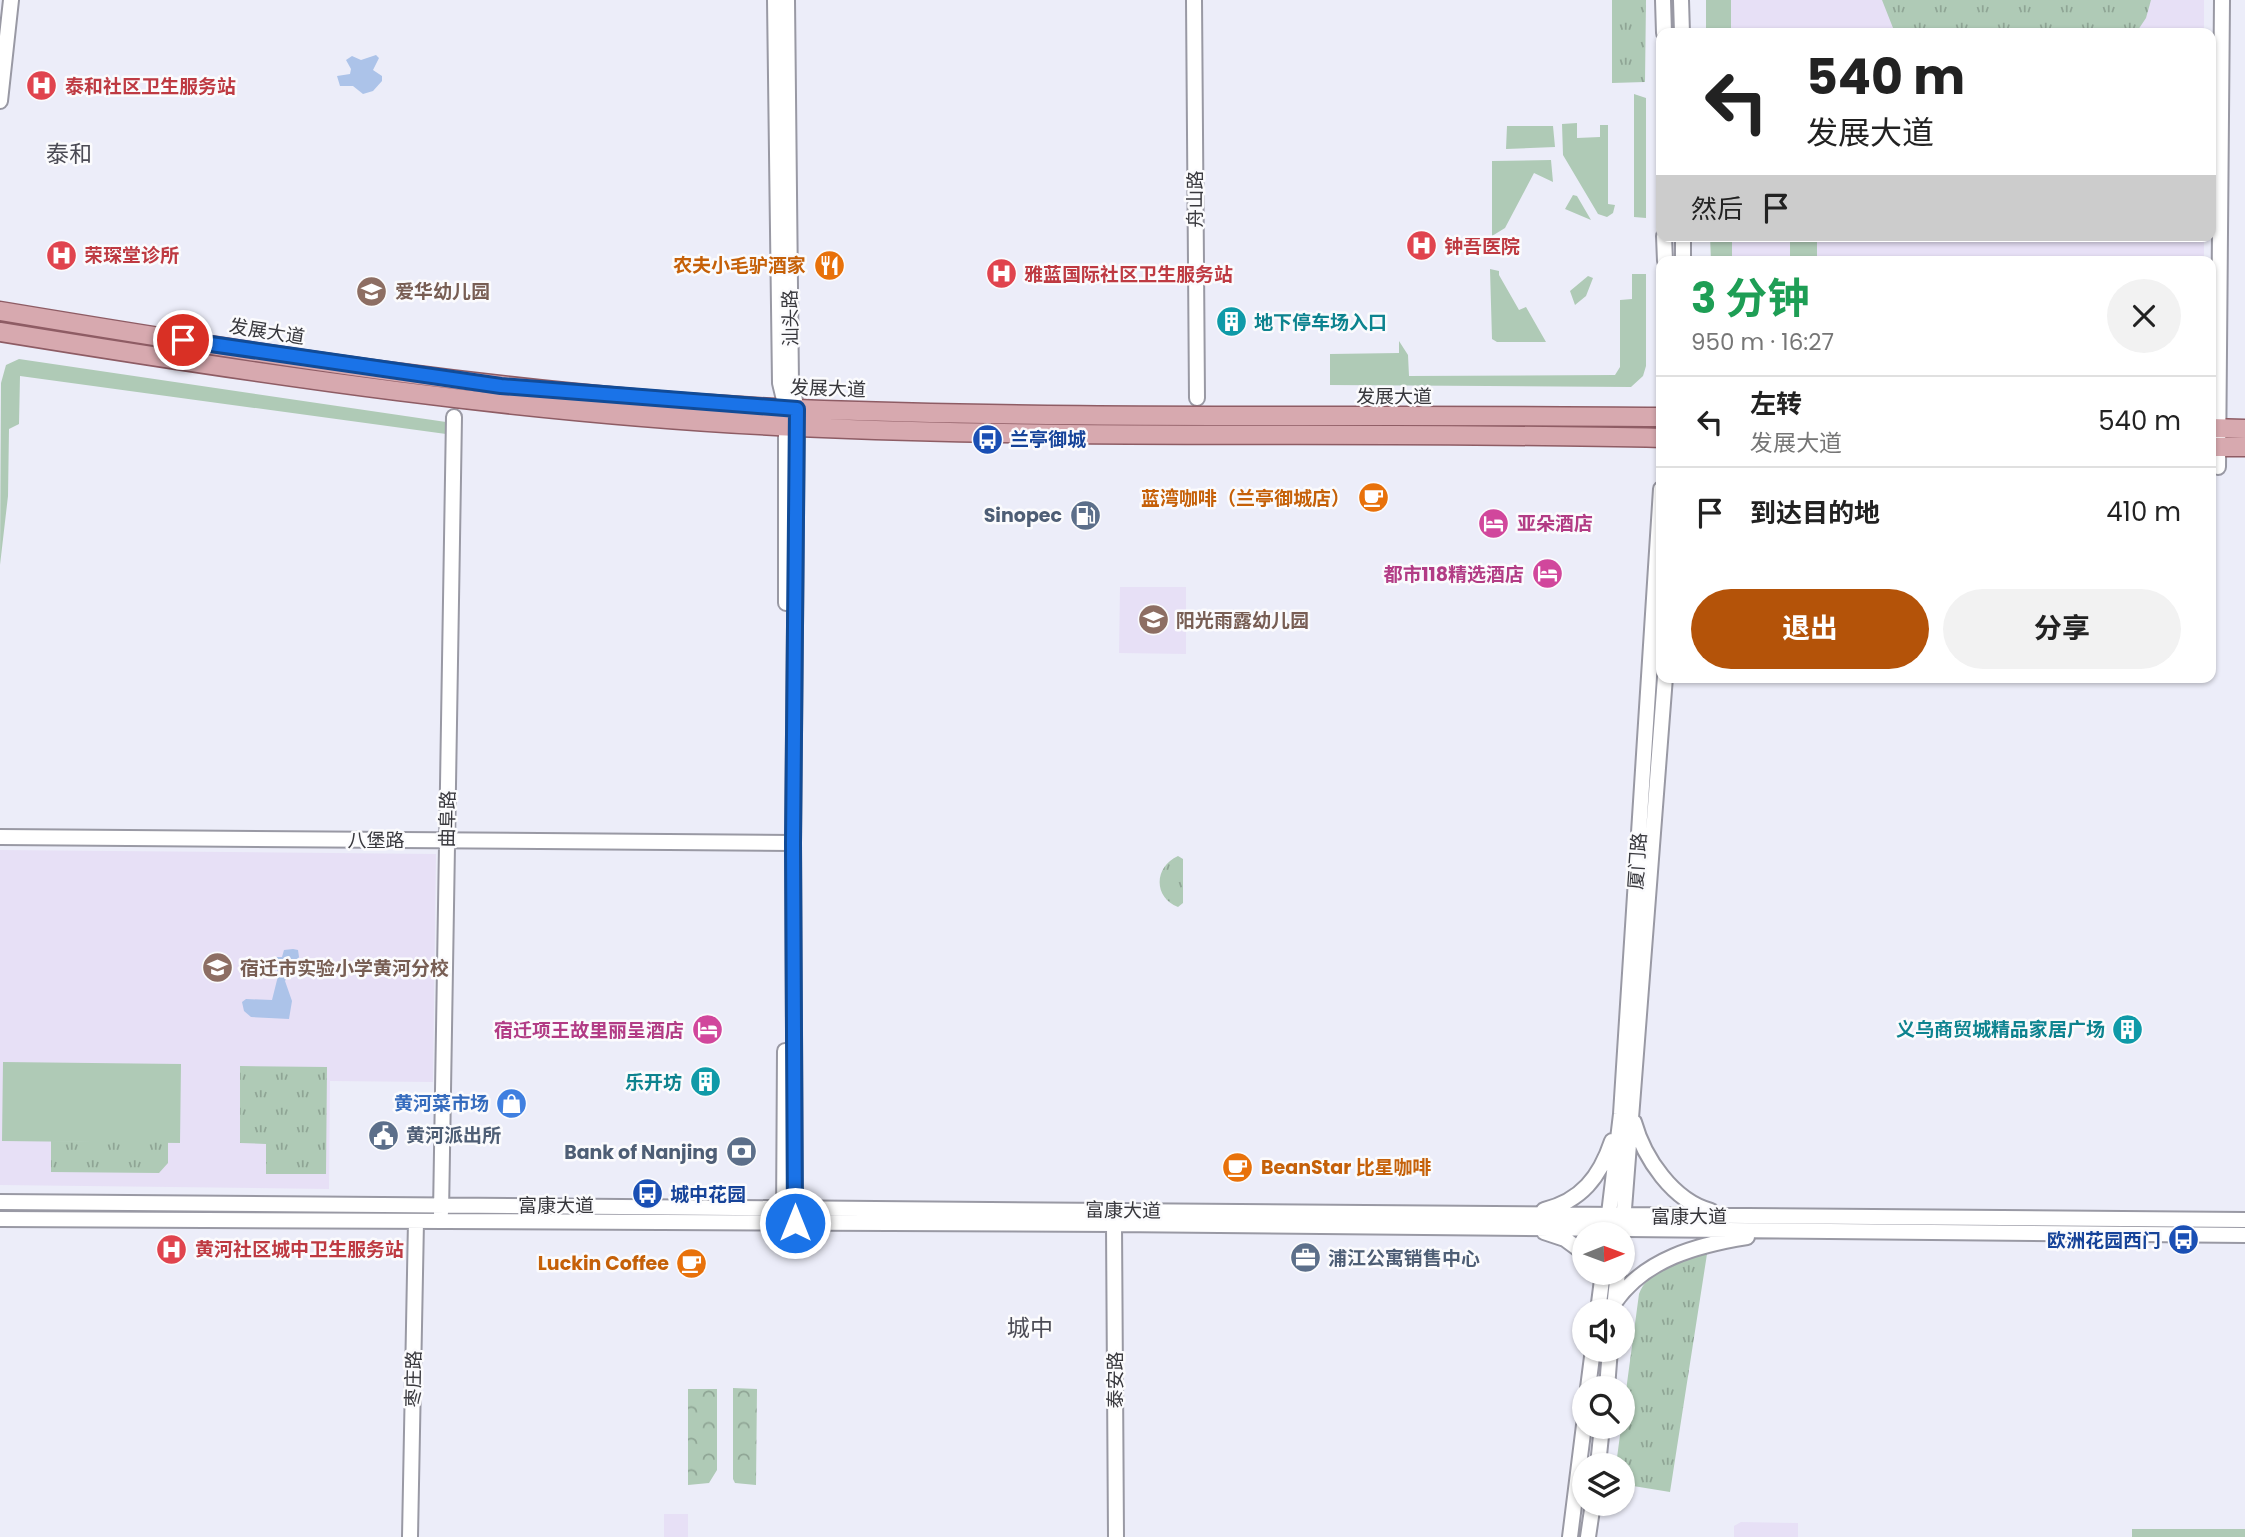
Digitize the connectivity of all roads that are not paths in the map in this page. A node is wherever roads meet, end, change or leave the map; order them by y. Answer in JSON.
{"nodes":[{"id":1,"x":11,"y":0,"type":"edge"},
{"id":2,"x":775,"y":0,"type":"edge"},
{"id":3,"x":787,"y":0,"type":"edge"},
{"id":4,"x":1194,"y":0,"type":"edge"},
{"id":5,"x":1663,"y":0,"type":"edge"},
{"id":6,"x":1681,"y":0,"type":"edge"},
{"id":7,"x":2222,"y":0,"type":"edge"},
{"id":8,"x":1664,"y":28,"type":"edge"},
{"id":9,"x":1682,"y":28,"type":"edge"},
{"id":10,"x":0,"y":101,"type":"edge"},
{"id":11,"x":0,"y":312,"type":"edge"},
{"id":12,"x":0,"y":332,"type":"edge"},
{"id":13,"x":2216,"y":367,"type":"edge"},
{"id":14,"x":1197,"y":398,"type":"dead end"},
{"id":15,"x":792,"y":408,"type":"junction"},
{"id":16,"x":1656,"y":416,"type":"edge"},
{"id":17,"x":454,"y":417,"type":"dead end"},
{"id":18,"x":791,"y":427,"type":"junction"},
{"id":19,"x":2216,"y":428,"type":"edge"},
{"id":20,"x":2245,"y":429,"type":"edge"},
{"id":21,"x":1656,"y":438,"type":"edge"},
{"id":22,"x":2216,"y":447,"type":"edge"},
{"id":23,"x":2245,"y":447,"type":"edge"},
{"id":24,"x":2216,"y":454,"type":"edge"},
{"id":25,"x":2218,"y":467,"type":"dead end"},
{"id":26,"x":1656,"y":578,"type":"edge"},
{"id":27,"x":1664,"y":683,"type":"edge"},
{"id":28,"x":0,"y":837,"type":"edge"},
{"id":29,"x":446,"y":841,"type":"junction"},
{"id":30,"x":789,"y":843,"type":"junction"},
{"id":31,"x":1626,"y":1113,"type":"junction"},
{"id":32,"x":0,"y":1202,"type":"edge"},
{"id":33,"x":441,"y":1205,"type":"junction"},
{"id":34,"x":790,"y":1206,"type":"junction"},
{"id":35,"x":0,"y":1219,"type":"edge"},
{"id":36,"x":2245,"y":1220,"type":"edge"},
{"id":37,"x":416,"y":1221,"type":"junction"},
{"id":38,"x":440,"y":1221,"type":"junction"},
{"id":39,"x":1523,"y":1221,"type":"junction"},
{"id":40,"x":1615,"y":1222,"type":"edge"},
{"id":41,"x":790,"y":1223,"type":"junction"},
{"id":42,"x":1114,"y":1224,"type":"junction"},
{"id":43,"x":1572,"y":1224,"type":"edge"},
{"id":44,"x":1779,"y":1224,"type":"junction"},
{"id":45,"x":1635,"y":1226,"type":"edge"},
{"id":46,"x":2245,"y":1235,"type":"edge"},
{"id":47,"x":1572,"y":1244,"type":"edge"},
{"id":48,"x":1619,"y":1299,"type":"edge"},
{"id":49,"x":1582,"y":1439,"type":"edge"},
{"id":50,"x":1591,"y":1516,"type":"edge"},
{"id":51,"x":410,"y":1537,"type":"edge"},
{"id":52,"x":1116,"y":1537,"type":"edge"},
{"id":53,"x":1570,"y":1537,"type":"edge"},
{"id":54,"x":1588,"y":1537,"type":"edge"}],
"edges":[{"from":1,"to":10,"type":"street"},
{"from":2,"to":15,"type":"street","name":"汕头路"},
{"from":3,"to":15,"type":"street","name":"汕头路"},
{"from":4,"to":14,"type":"street","name":"舟山路"},
{"from":5,"to":8,"type":"street"},
{"from":6,"to":9,"type":"street"},
{"from":7,"to":13,"type":"street"},
{"from":11,"to":15,"type":"main road","name":"发展大道"},
{"from":12,"to":18,"type":"main road","name":"发展大道"},
{"from":15,"to":16,"type":"main road","name":"发展大道"},
{"from":15,"to":18,"type":"street","name":"汕头路"},
{"from":17,"to":29,"type":"street","name":"曲阜路"},
{"from":18,"to":21,"type":"main road","name":"发展大道"},
{"from":18,"to":30,"type":"street","name":"汕头路"},
{"from":19,"to":20,"type":"main road"},
{"from":22,"to":23,"type":"main road"},
{"from":24,"to":25,"type":"street"},
{"from":26,"to":31,"type":"street","name":"厦门路"},
{"from":27,"to":31,"type":"street","name":"厦门路"},
{"from":28,"to":29,"type":"street","name":"八堡路"},
{"from":29,"to":30,"type":"street","name":"八堡路"},
{"from":29,"to":33,"type":"street","name":"曲阜路"},
{"from":30,"to":34,"type":"street","name":"汕头路"},
{"from":31,"to":39,"type":"street"},
{"from":31,"to":40,"type":"street","name":"厦门路"},
{"from":31,"to":44,"type":"street"},
{"from":32,"to":33,"type":"street","name":"富康大道"},
{"from":33,"to":34,"type":"street","name":"富康大道"},
{"from":33,"to":38,"type":"street","name":"曲阜路"},
{"from":34,"to":39,"type":"street","name":"富康大道"},
{"from":34,"to":41,"type":"street","name":"汕头路"},
{"from":35,"to":37,"type":"street","name":"富康大道"},
{"from":36,"to":44,"type":"street","name":"富康大道"},
{"from":37,"to":38,"type":"street","name":"富康大道"},
{"from":37,"to":51,"type":"street","name":"枣庄路"},
{"from":38,"to":41,"type":"street","name":"富康大道"},
{"from":39,"to":42,"type":"street","name":"富康大道"},
{"from":39,"to":43,"type":"street","name":"富康大道"},
{"from":39,"to":47,"type":"street"},
{"from":41,"to":42,"type":"street","name":"富康大道"},
{"from":42,"to":52,"type":"street","name":"泰安路"},
{"from":44,"to":45,"type":"street","name":"富康大道"},
{"from":44,"to":46,"type":"street","name":"富康大道"},
{"from":44,"to":48,"type":"street"},
{"from":49,"to":53,"type":"street"},
{"from":50,"to":54,"type":"street"}]}
